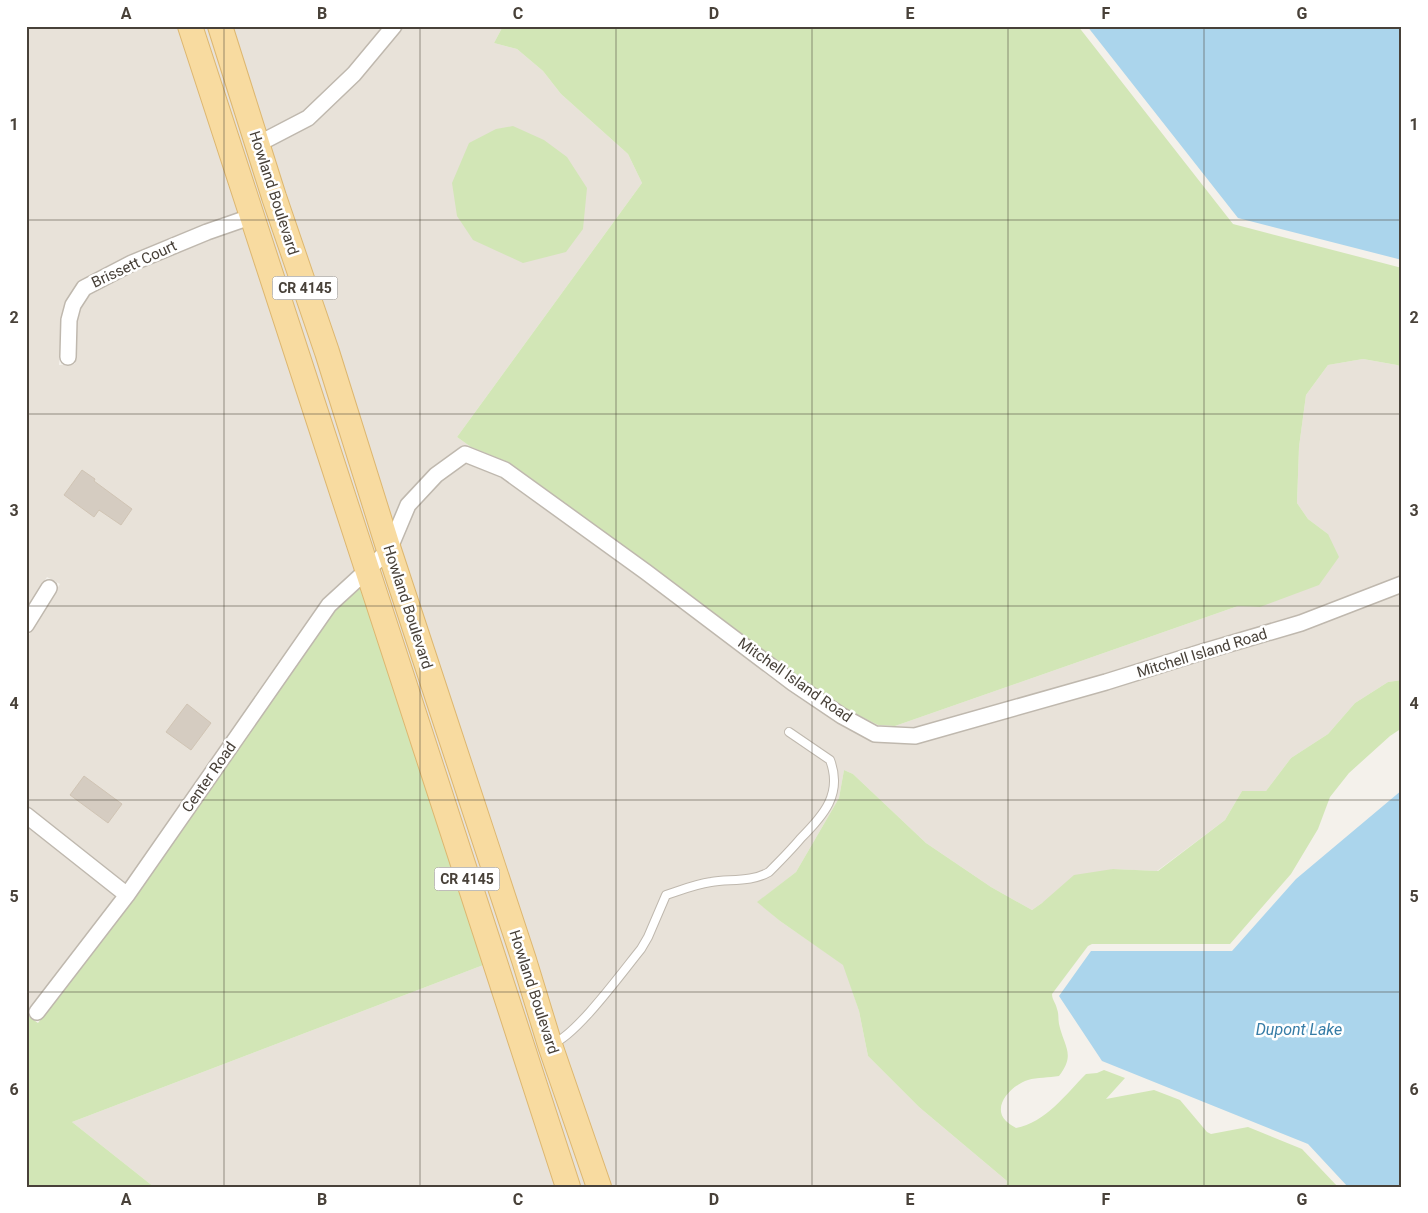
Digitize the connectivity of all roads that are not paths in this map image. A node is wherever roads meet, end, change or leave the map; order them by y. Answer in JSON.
{"nodes":[{"id":1,"x":190,"y":26,"type":"edge"},
{"id":2,"x":220,"y":26,"type":"edge"},
{"id":3,"x":394,"y":26,"type":"edge"},
{"id":4,"x":258,"y":144,"type":"junction"},
{"id":5,"x":253,"y":216,"type":"junction"},
{"id":6,"x":68,"y":357,"type":"dead end"},
{"id":7,"x":389,"y":550,"type":"junction"},
{"id":8,"x":367,"y":570,"type":"junction"},
{"id":9,"x":1402,"y":584,"type":"edge"},
{"id":10,"x":49,"y":588,"type":"dead end"},
{"id":11,"x":26,"y":625,"type":"edge"},
{"id":12,"x":789,"y":732,"type":"dead end"},
{"id":13,"x":26,"y":815,"type":"edge"},
{"id":14,"x":127,"y":895,"type":"junction"},
{"id":15,"x":37,"y":1012,"type":"dead end"},
{"id":16,"x":550,"y":1044,"type":"junction"},
{"id":17,"x":568,"y":1187,"type":"edge"},
{"id":18,"x":599,"y":1187,"type":"edge"}],
"edges":[{"from":1,"to":5,"type":"main road","name":"Howland Boulevard","number":"CR 4145"},
{"from":2,"to":4,"type":"main road","name":"Howland Boulevard","number":"CR 4145"},
{"from":3,"to":4,"type":"street"},
{"from":4,"to":7,"type":"main road","name":"Howland Boulevard","number":"CR 4145"},
{"from":5,"to":6,"type":"street","name":"Brissett Court"},
{"from":5,"to":8,"type":"main road","name":"Howland Boulevard","number":"CR 4145"},
{"from":7,"to":8,"type":"street","name":"Center Road"},
{"from":7,"to":9,"type":"street","name":"Mitchell Island Road"},
{"from":7,"to":16,"type":"main road","name":"Howland Boulevard","number":"CR 4145"},
{"from":8,"to":14,"type":"street","name":"Center Road"},
{"from":8,"to":17,"type":"main road","name":"Howland Boulevard","number":"CR 4145"},
{"from":10,"to":11,"type":"street"},
{"from":12,"to":16,"type":"lane"},
{"from":13,"to":14,"type":"street"},
{"from":14,"to":15,"type":"street","name":"Center Road"},
{"from":16,"to":18,"type":"main road","name":"Howland Boulevard","number":"CR 4145"}]}
